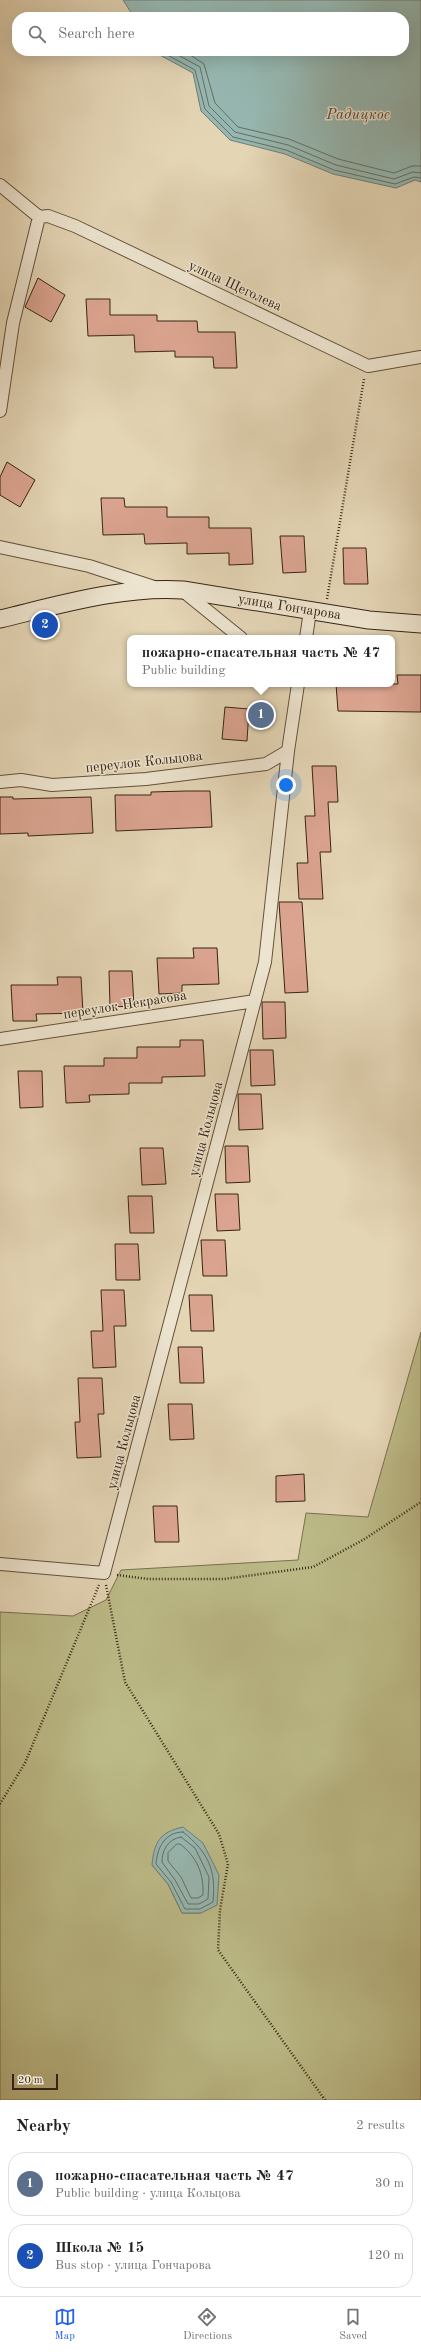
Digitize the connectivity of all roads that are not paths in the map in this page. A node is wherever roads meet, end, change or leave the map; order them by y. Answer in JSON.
{"nodes":[{"id":1,"x":0,"y":185,"type":"edge"},
{"id":2,"x":39,"y":217,"type":"junction"},
{"id":3,"x":421,"y":357,"type":"edge"},
{"id":4,"x":0,"y":411,"type":"edge"},
{"id":5,"x":0,"y":547,"type":"edge"},
{"id":6,"x":159,"y":588,"type":"junction"},
{"id":7,"x":183,"y":590,"type":"junction"},
{"id":8,"x":317,"y":612,"type":"junction"},
{"id":9,"x":0,"y":619,"type":"edge"},
{"id":10,"x":421,"y":624,"type":"edge"},
{"id":11,"x":237,"y":635,"type":"edge"},
{"id":12,"x":307,"y":635,"type":"edge"},
{"id":13,"x":298,"y":687,"type":"edge"},
{"id":14,"x":288,"y":751,"type":"junction"},
{"id":15,"x":0,"y":782,"type":"edge"},
{"id":16,"x":255,"y":1001,"type":"junction"},
{"id":17,"x":0,"y":1039,"type":"edge"},
{"id":18,"x":0,"y":1564,"type":"edge"}],
"edges":[{"from":1,"to":2,"type":"street"},
{"from":2,"to":3,"type":"street","name":"улица Щеголева"},
{"from":2,"to":4,"type":"street"},
{"from":5,"to":6,"type":"street","name":"улица Гончарова"},
{"from":6,"to":7,"type":"street","name":"улица Гончарова"},
{"from":6,"to":9,"type":"street","name":"улица Гончарова"},
{"from":7,"to":8,"type":"street","name":"улица Гончарова"},
{"from":7,"to":11,"type":"street"},
{"from":8,"to":10,"type":"street","name":"улица Гончарова"},
{"from":8,"to":12,"type":"street"},
{"from":13,"to":14,"type":"street","name":"улица Кольцова"},
{"from":14,"to":15,"type":"street","name":"переулок Кольцова"},
{"from":14,"to":16,"type":"street","name":"улица Кольцова"},
{"from":16,"to":17,"type":"street","name":"переулок Некрасова"},
{"from":16,"to":18,"type":"street","name":"улица Кольцова"}]}
